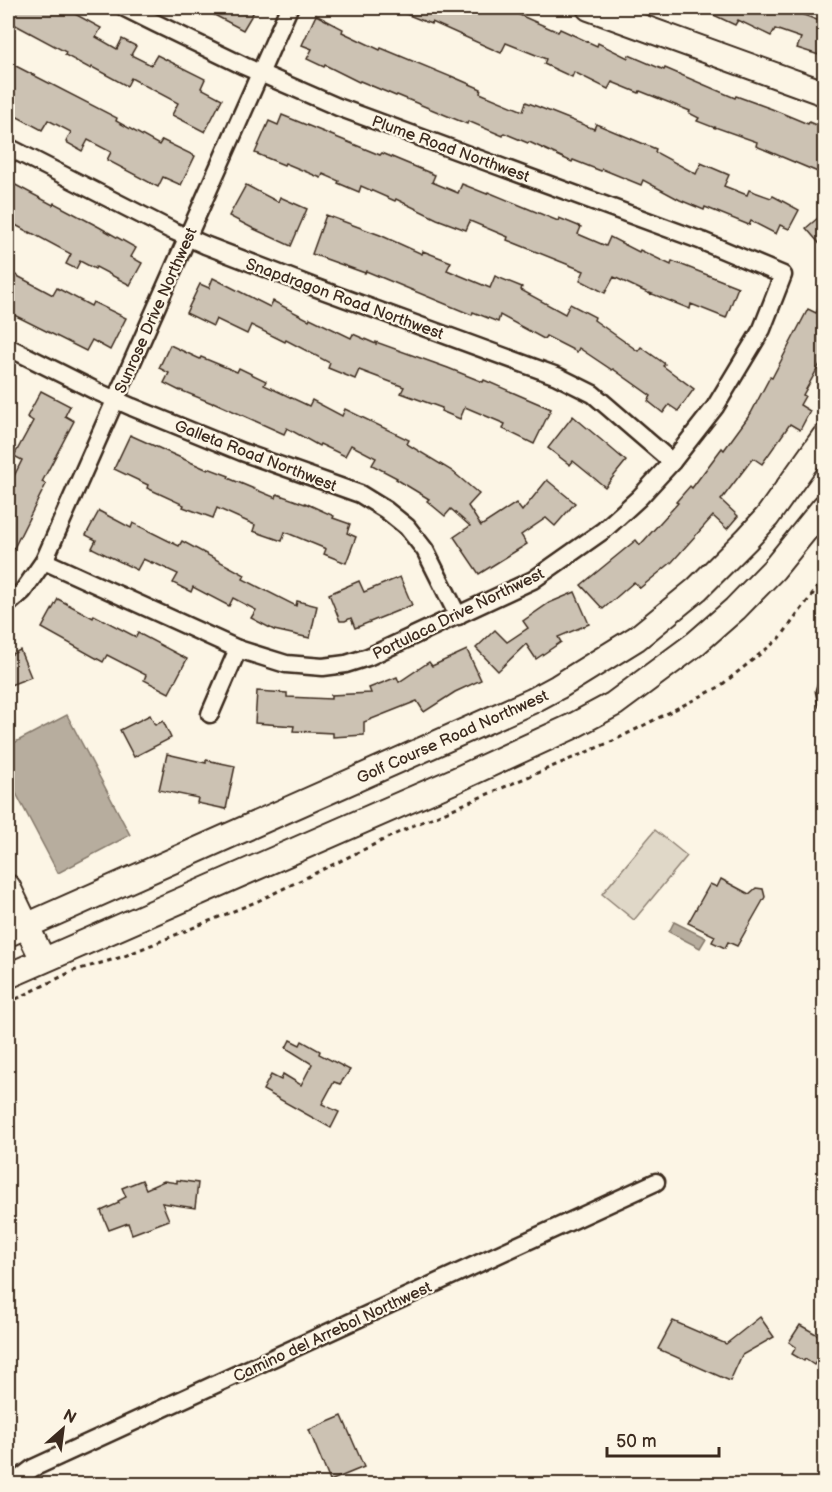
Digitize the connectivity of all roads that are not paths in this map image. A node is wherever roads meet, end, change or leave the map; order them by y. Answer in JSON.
{"nodes":[{"id":1,"x":125,"y":8,"type":"edge"},
{"id":2,"x":289,"y":8,"type":"edge"},
{"id":3,"x":589,"y":8,"type":"edge"},
{"id":4,"x":260,"y":73,"type":"junction"},
{"id":5,"x":825,"y":93,"type":"edge"},
{"id":6,"x":8,"y":147,"type":"edge"},
{"id":7,"x":188,"y":237,"type":"junction"},
{"id":8,"x":783,"y":275,"type":"joint"},
{"id":9,"x":8,"y":347,"type":"edge"},
{"id":10,"x":116,"y":399,"type":"junction"},
{"id":11,"x":825,"y":437,"type":"edge"},
{"id":12,"x":672,"y":462,"type":"junction"},
{"id":13,"x":825,"y":507,"type":"edge"},
{"id":14,"x":44,"y":561,"type":"junction"},
{"id":15,"x":8,"y":604,"type":"edge"},
{"id":16,"x":458,"y":616,"type":"junction"},
{"id":17,"x":238,"y":649,"type":"junction"},
{"id":18,"x":825,"y":682,"type":"edge"},
{"id":19,"x":825,"y":704,"type":"edge"},
{"id":20,"x":210,"y":714,"type":"dead end"},
{"id":21,"x":8,"y":887,"type":"edge"},
{"id":22,"x":16,"y":930,"type":"edge"},
{"id":23,"x":43,"y":960,"type":"junction"},
{"id":24,"x":8,"y":976,"type":"edge"},
{"id":25,"x":656,"y":1182,"type":"dead end"},
{"id":26,"x":12,"y":1485,"type":"edge"}],
"edges":[{"from":1,"to":4,"type":"street","name":"Plume Road Northwest"},
{"from":2,"to":4,"type":"street","name":"Sunrose Drive Northwest"},
{"from":3,"to":5,"type":"main road"},
{"from":4,"to":7,"type":"street","name":"Sunrose Drive Northwest"},
{"from":4,"to":8,"type":"street","name":"Plume Road Northwest"},
{"from":6,"to":7,"type":"street","name":"Snapdragon Road Northwest"},
{"from":7,"to":10,"type":"street","name":"Sunrose Drive Northwest"},
{"from":7,"to":12,"type":"street","name":"Snapdragon Road Northwest"},
{"from":8,"to":12,"type":"street","name":"Portulaca Drive Northwest"},
{"from":9,"to":10,"type":"street","name":"Galleta Road Northwest"},
{"from":10,"to":14,"type":"street","name":"Sunrose Drive Northwest"},
{"from":10,"to":16,"type":"street","name":"Galleta Road Northwest"},
{"from":11,"to":22,"type":"main road","name":"Golf Course Road Northwest"},
{"from":12,"to":16,"type":"street","name":"Portulaca Drive Northwest"},
{"from":13,"to":23,"type":"main road"},
{"from":14,"to":15,"type":"street","name":"Sunrose Drive Northwest"},
{"from":14,"to":17,"type":"street","name":"Portulaca Drive Northwest"},
{"from":16,"to":17,"type":"street","name":"Portulaca Drive Northwest"},
{"from":17,"to":20,"type":"street"},
{"from":18,"to":19,"type":"lane"},
{"from":21,"to":22,"type":"main road"},
{"from":22,"to":23,"type":"main road"},
{"from":23,"to":24,"type":"main road"},
{"from":25,"to":26,"type":"street","name":"Camino del Arrebol Northwest"}]}
